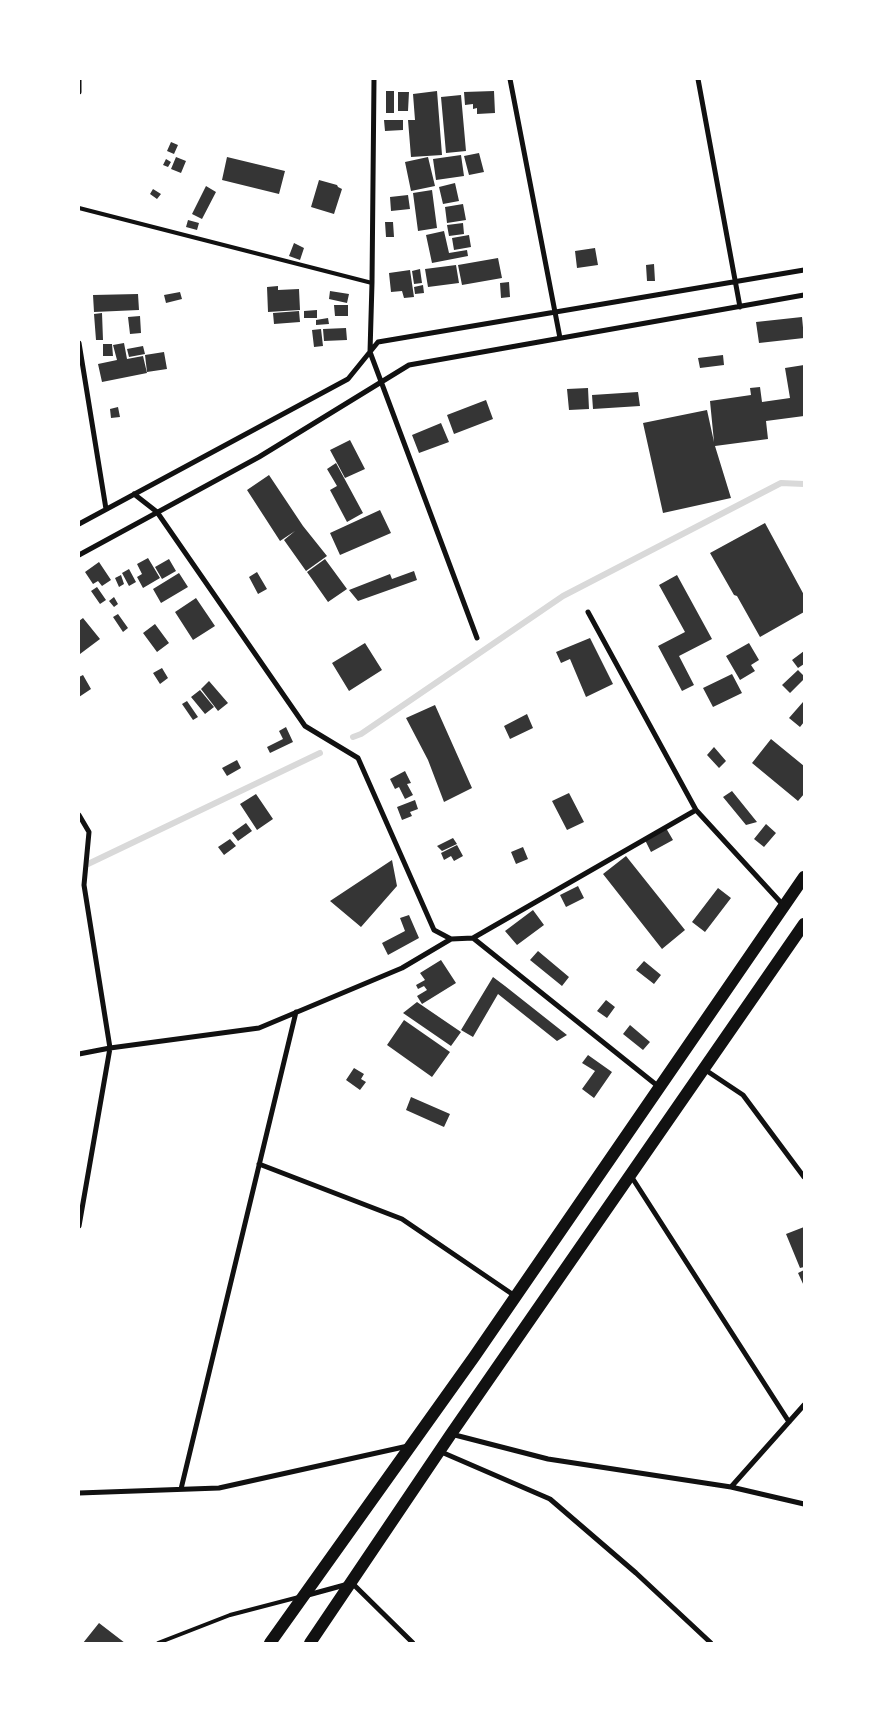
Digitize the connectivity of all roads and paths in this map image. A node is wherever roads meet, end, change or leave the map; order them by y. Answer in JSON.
{"nodes":[{"id":1,"x":79,"y":79,"type":"edge"},
{"id":2,"x":374,"y":79,"type":"edge"},
{"id":3,"x":510,"y":79,"type":"edge"},
{"id":4,"x":698,"y":79,"type":"edge"},
{"id":5,"x":79,"y":92,"type":"edge"},
{"id":6,"x":79,"y":208,"type":"edge"},
{"id":7,"x":804,"y":270,"type":"edge"},
{"id":8,"x":736,"y":281,"type":"junction"},
{"id":9,"x":372,"y":283,"type":"junction"},
{"id":10,"x":804,"y":295,"type":"edge"},
{"id":11,"x":740,"y":307,"type":"junction"},
{"id":12,"x":556,"y":312,"type":"junction"},
{"id":13,"x":560,"y":338,"type":"junction"},
{"id":14,"x":79,"y":343,"type":"edge"},
{"id":15,"x":370,"y":352,"type":"junction"},
{"id":16,"x":381,"y":382,"type":"junction"},
{"id":17,"x":134,"y":494,"type":"junction"},
{"id":18,"x":106,"y":510,"type":"junction"},
{"id":19,"x":158,"y":512,"type":"junction"},
{"id":20,"x":79,"y":524,"type":"edge"},
{"id":21,"x":79,"y":555,"type":"edge"},
{"id":22,"x":588,"y":612,"type":"dead end"},
{"id":23,"x":477,"y":638,"type":"dead end"},
{"id":24,"x":696,"y":810,"type":"junction"},
{"id":25,"x":79,"y":815,"type":"edge"},
{"id":26,"x":804,"y":877,"type":"edge"},
{"id":27,"x":784,"y":906,"type":"junction"},
{"id":28,"x":804,"y":924,"type":"edge"},
{"id":29,"x":473,"y":938,"type":"junction"},
{"id":30,"x":451,"y":939,"type":"junction"},
{"id":31,"x":296,"y":1012,"type":"junction"},
{"id":32,"x":110,"y":1048,"type":"junction"},
{"id":33,"x":79,"y":1054,"type":"edge"},
{"id":34,"x":704,"y":1069,"type":"junction"},
{"id":35,"x":660,"y":1087,"type":"junction"},
{"id":36,"x":259,"y":1164,"type":"junction"},
{"id":37,"x":630,"y":1175,"type":"junction"},
{"id":38,"x":804,"y":1178,"type":"edge"},
{"id":39,"x":79,"y":1226,"type":"edge"},
{"id":40,"x":515,"y":1297,"type":"junction"},
{"id":41,"x":804,"y":1405,"type":"edge"},
{"id":42,"x":789,"y":1422,"type":"junction"},
{"id":43,"x":451,"y":1434,"type":"junction"},
{"id":44,"x":411,"y":1445,"type":"junction"},
{"id":45,"x":439,"y":1451,"type":"junction"},
{"id":46,"x":731,"y":1487,"type":"junction"},
{"id":47,"x":181,"y":1489,"type":"junction"},
{"id":48,"x":79,"y":1493,"type":"edge"},
{"id":49,"x":804,"y":1504,"type":"edge"},
{"id":50,"x":352,"y":1583,"type":"junction"},
{"id":51,"x":303,"y":1596,"type":"junction"},
{"id":52,"x":158,"y":1643,"type":"edge"},
{"id":53,"x":270,"y":1643,"type":"edge"},
{"id":54,"x":310,"y":1643,"type":"edge"},
{"id":55,"x":413,"y":1643,"type":"edge"},
{"id":56,"x":711,"y":1643,"type":"edge"}],
"edges":[{"from":1,"to":5,"type":"street"},
{"from":2,"to":9,"type":"street"},
{"from":3,"to":12,"type":"street"},
{"from":4,"to":8,"type":"street"},
{"from":6,"to":9,"type":"lane"},
{"from":7,"to":8,"type":"street"},
{"from":8,"to":11,"type":"street"},
{"from":8,"to":12,"type":"street"},
{"from":9,"to":15,"type":"street"},
{"from":10,"to":11,"type":"street"},
{"from":11,"to":13,"type":"street"},
{"from":12,"to":13,"type":"street"},
{"from":12,"to":15,"type":"street"},
{"from":13,"to":16,"type":"street"},
{"from":14,"to":18,"type":"street"},
{"from":15,"to":16,"type":"street"},
{"from":15,"to":17,"type":"street"},
{"from":16,"to":19,"type":"street"},
{"from":16,"to":23,"type":"street"},
{"from":17,"to":18,"type":"street"},
{"from":17,"to":19,"type":"street"},
{"from":18,"to":20,"type":"street"},
{"from":19,"to":21,"type":"street"},
{"from":19,"to":30,"type":"street"},
{"from":22,"to":24,"type":"street"},
{"from":24,"to":27,"type":"street"},
{"from":24,"to":29,"type":"street"},
{"from":25,"to":32,"type":"street"},
{"from":26,"to":27,"type":"main road"},
{"from":27,"to":35,"type":"main road"},
{"from":28,"to":34,"type":"main road"},
{"from":29,"to":30,"type":"street"},
{"from":29,"to":35,"type":"street"},
{"from":30,"to":31,"type":"street"},
{"from":31,"to":32,"type":"street"},
{"from":31,"to":36,"type":"street"},
{"from":32,"to":33,"type":"street"},
{"from":32,"to":39,"type":"street"},
{"from":34,"to":37,"type":"main road"},
{"from":34,"to":38,"type":"street"},
{"from":35,"to":40,"type":"main road"},
{"from":36,"to":40,"type":"street"},
{"from":36,"to":47,"type":"street"},
{"from":37,"to":42,"type":"street"},
{"from":37,"to":43,"type":"main road"},
{"from":40,"to":44,"type":"main road"},
{"from":41,"to":42,"type":"street"},
{"from":42,"to":46,"type":"street"},
{"from":43,"to":45,"type":"main road"},
{"from":43,"to":46,"type":"street"},
{"from":44,"to":47,"type":"street"},
{"from":44,"to":51,"type":"main road"},
{"from":45,"to":50,"type":"main road"},
{"from":45,"to":56,"type":"street"},
{"from":46,"to":49,"type":"street"},
{"from":47,"to":48,"type":"street"},
{"from":50,"to":51,"type":"street"},
{"from":50,"to":54,"type":"main road"},
{"from":50,"to":55,"type":"street"},
{"from":51,"to":52,"type":"lane"},
{"from":51,"to":53,"type":"main road"}]}
